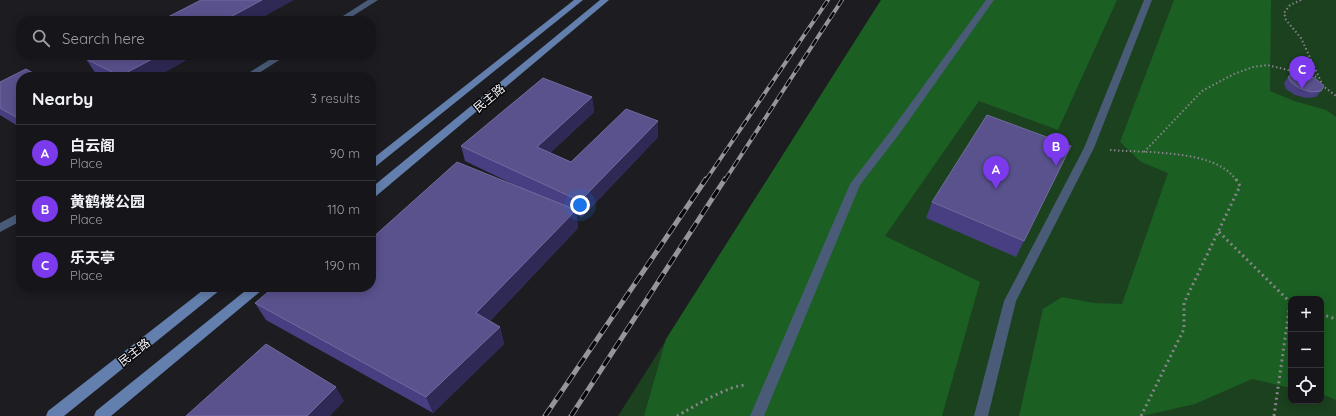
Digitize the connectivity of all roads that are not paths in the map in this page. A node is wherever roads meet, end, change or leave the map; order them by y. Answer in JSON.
{"nodes":[{"id":1,"x":374,"y":0,"type":"edge"},
{"id":2,"x":579,"y":0,"type":"edge"},
{"id":3,"x":605,"y":0,"type":"edge"},
{"id":4,"x":990,"y":0,"type":"edge"},
{"id":5,"x":1148,"y":0,"type":"edge"},
{"id":6,"x":347,"y":16,"type":"edge"},
{"id":7,"x":275,"y":60,"type":"edge"},
{"id":8,"x":256,"y":72,"type":"edge"},
{"id":9,"x":376,"y":161,"type":"edge"},
{"id":10,"x":376,"y":190,"type":"edge"},
{"id":11,"x":16,"y":219,"type":"edge"},
{"id":12,"x":0,"y":228,"type":"edge"},
{"id":13,"x":210,"y":292,"type":"edge"},
{"id":14,"x":252,"y":292,"type":"edge"},
{"id":15,"x":52,"y":416,"type":"edge"},
{"id":16,"x":101,"y":416,"type":"edge"},
{"id":17,"x":758,"y":416,"type":"edge"},
{"id":18,"x":981,"y":416,"type":"edge"}],
"edges":[{"from":1,"to":6,"type":"street"},
{"from":2,"to":9,"type":"main road","name":"民主路"},
{"from":3,"to":10,"type":"main road","name":"民主路"},
{"from":4,"to":17,"type":"street"},
{"from":5,"to":18,"type":"street"},
{"from":7,"to":8,"type":"street"},
{"from":11,"to":12,"type":"street"},
{"from":13,"to":15,"type":"main road","name":"民主路"},
{"from":14,"to":16,"type":"main road"}]}
